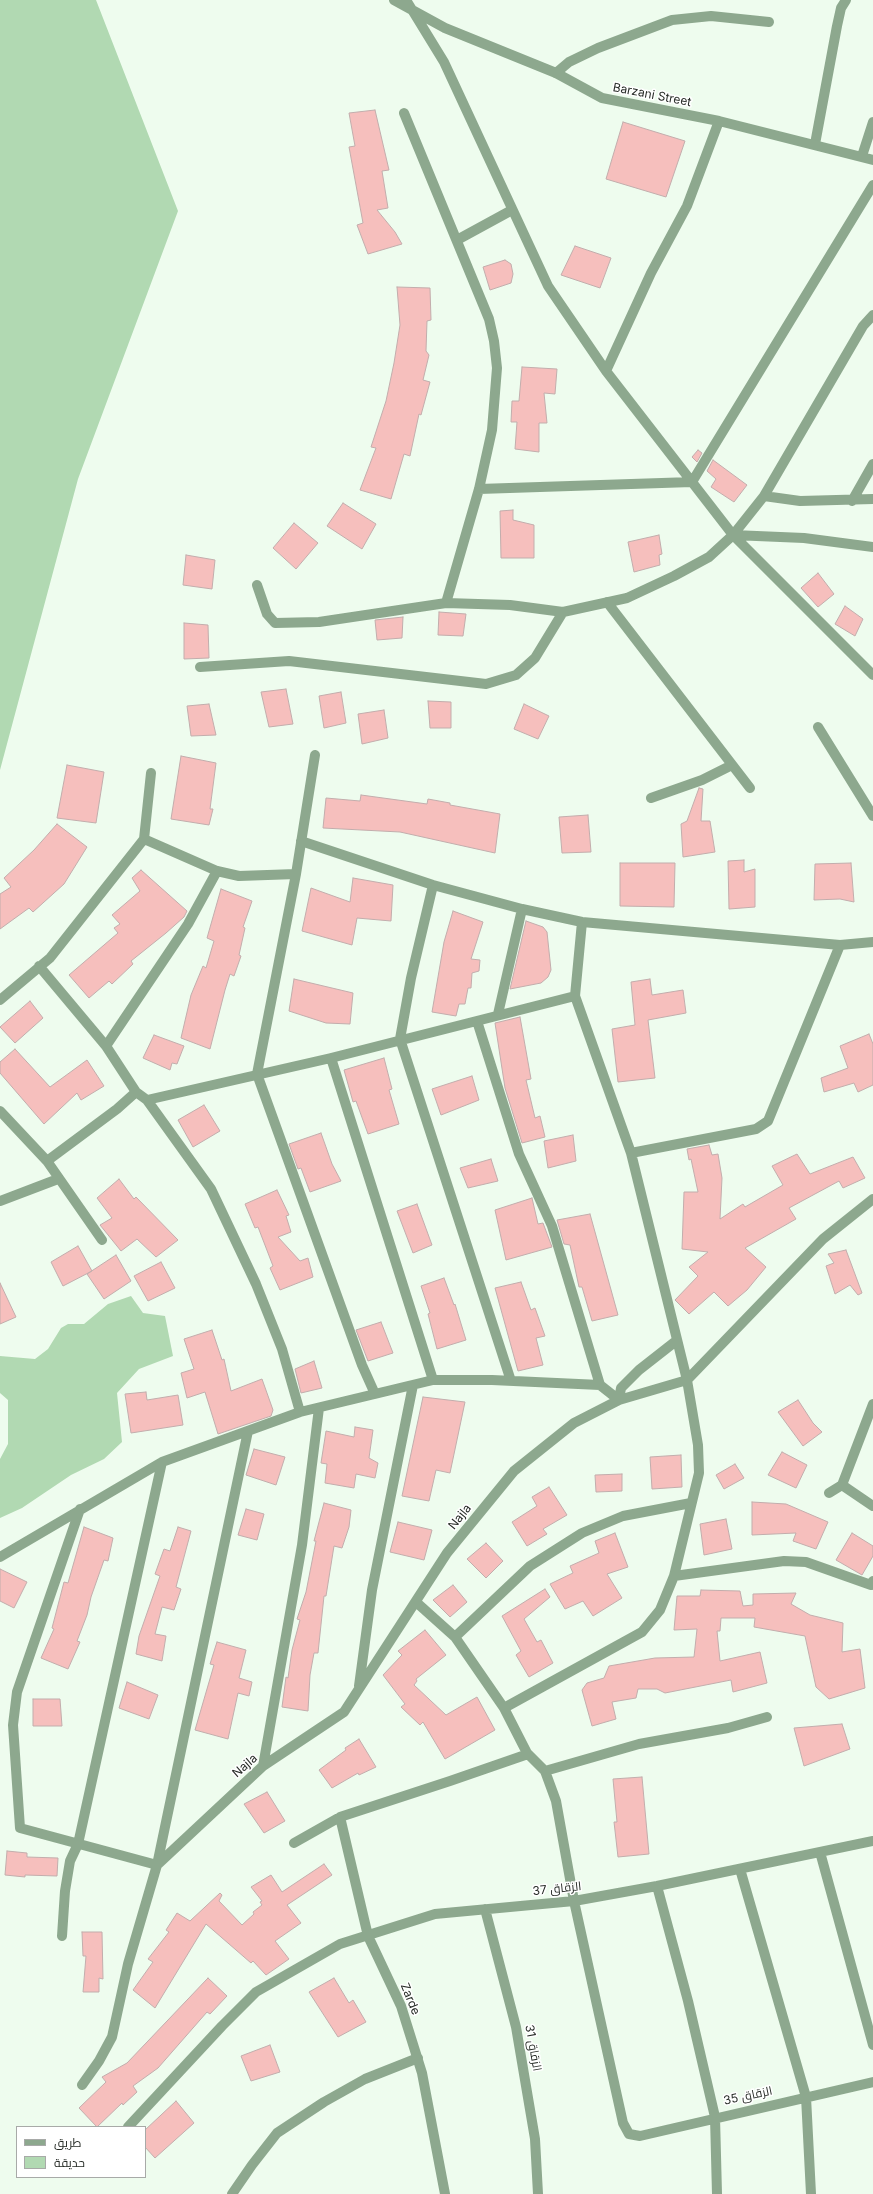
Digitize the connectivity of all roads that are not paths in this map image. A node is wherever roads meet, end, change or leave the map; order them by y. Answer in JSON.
{"nodes":[{"id":1,"x":394,"y":0,"type":"edge"},
{"id":2,"x":846,"y":0,"type":"edge"},
{"id":3,"x":408,"y":5,"type":"edge"},
{"id":4,"x":769,"y":22,"type":"dead end"},
{"id":5,"x":556,"y":73,"type":"junction"},
{"id":6,"x":404,"y":113,"type":"dead end"},
{"id":7,"x":719,"y":121,"type":"junction"},
{"id":8,"x":873,"y":122,"type":"edge"},
{"id":9,"x":815,"y":144,"type":"junction"},
{"id":10,"x":862,"y":156,"type":"junction"},
{"id":11,"x":873,"y":160,"type":"edge"},
{"id":12,"x":873,"y":188,"type":"edge"},
{"id":13,"x":512,"y":210,"type":"junction"},
{"id":14,"x":457,"y":240,"type":"junction"},
{"id":15,"x":873,"y":315,"type":"edge"},
{"id":16,"x":606,"y":371,"type":"junction"},
{"id":17,"x":873,"y":464,"type":"edge"},
{"id":18,"x":692,"y":482,"type":"junction"},
{"id":19,"x":479,"y":488,"type":"junction"},
{"id":20,"x":764,"y":496,"type":"junction"},
{"id":21,"x":873,"y":499,"type":"edge"},
{"id":22,"x":852,"y":501,"type":"junction"},
{"id":23,"x":733,"y":535,"type":"junction"},
{"id":24,"x":873,"y":547,"type":"edge"},
{"id":25,"x":257,"y":585,"type":"dead end"},
{"id":26,"x":607,"y":602,"type":"junction"},
{"id":27,"x":446,"y":603,"type":"junction"},
{"id":28,"x":563,"y":612,"type":"junction"},
{"id":29,"x":200,"y":667,"type":"dead end"},
{"id":30,"x":873,"y":675,"type":"edge"},
{"id":31,"x":818,"y":727,"type":"dead end"},
{"id":32,"x":315,"y":755,"type":"dead end"},
{"id":33,"x":732,"y":765,"type":"junction"},
{"id":34,"x":150,"y":773,"type":"dead end"},
{"id":35,"x":750,"y":788,"type":"dead end"},
{"id":36,"x":651,"y":798,"type":"dead end"},
{"id":37,"x":873,"y":816,"type":"edge"},
{"id":38,"x":144,"y":839,"type":"junction"},
{"id":39,"x":301,"y":841,"type":"junction"},
{"id":40,"x":217,"y":871,"type":"junction"},
{"id":41,"x":296,"y":874,"type":"junction"},
{"id":42,"x":432,"y":885,"type":"junction"},
{"id":43,"x":522,"y":909,"type":"junction"},
{"id":44,"x":582,"y":922,"type":"junction"},
{"id":45,"x":873,"y":942,"type":"edge"},
{"id":46,"x":840,"y":945,"type":"junction"},
{"id":47,"x":38,"y":966,"type":"junction"},
{"id":48,"x":575,"y":996,"type":"junction"},
{"id":49,"x":0,"y":1000,"type":"edge"},
{"id":50,"x":498,"y":1014,"type":"junction"},
{"id":51,"x":477,"y":1021,"type":"junction"},
{"id":52,"x":400,"y":1039,"type":"junction"},
{"id":53,"x":106,"y":1046,"type":"junction"},
{"id":54,"x":331,"y":1058,"type":"junction"},
{"id":55,"x":257,"y":1074,"type":"junction"},
{"id":56,"x":136,"y":1092,"type":"junction"},
{"id":57,"x":147,"y":1100,"type":"junction"},
{"id":58,"x":0,"y":1111,"type":"edge"},
{"id":59,"x":631,"y":1153,"type":"junction"},
{"id":60,"x":47,"y":1161,"type":"junction"},
{"id":61,"x":58,"y":1179,"type":"junction"},
{"id":62,"x":873,"y":1199,"type":"edge"},
{"id":63,"x":0,"y":1201,"type":"edge"},
{"id":64,"x":102,"y":1240,"type":"dead end"},
{"id":65,"x":676,"y":1341,"type":"junction"},
{"id":66,"x":432,"y":1380,"type":"junction"},
{"id":67,"x":687,"y":1380,"type":"junction"},
{"id":68,"x":511,"y":1381,"type":"junction"},
{"id":69,"x":413,"y":1385,"type":"junction"},
{"id":70,"x":600,"y":1385,"type":"junction"},
{"id":71,"x":375,"y":1394,"type":"junction"},
{"id":72,"x":619,"y":1400,"type":"junction"},
{"id":73,"x":873,"y":1404,"type":"edge"},
{"id":74,"x":319,"y":1408,"type":"junction"},
{"id":75,"x":300,"y":1412,"type":"junction"},
{"id":76,"x":248,"y":1431,"type":"junction"},
{"id":77,"x":162,"y":1462,"type":"junction"},
{"id":78,"x":842,"y":1485,"type":"junction"},
{"id":79,"x":829,"y":1493,"type":"dead end"},
{"id":80,"x":691,"y":1503,"type":"junction"},
{"id":81,"x":873,"y":1506,"type":"edge"},
{"id":82,"x":80,"y":1509,"type":"junction"},
{"id":83,"x":0,"y":1557,"type":"edge"},
{"id":84,"x":674,"y":1576,"type":"junction"},
{"id":85,"x":872,"y":1586,"type":"edge"},
{"id":86,"x":416,"y":1602,"type":"junction"},
{"id":87,"x":455,"y":1637,"type":"junction"},
{"id":88,"x":359,"y":1689,"type":"junction"},
{"id":89,"x":504,"y":1708,"type":"junction"},
{"id":90,"x":767,"y":1717,"type":"dead end"},
{"id":91,"x":528,"y":1754,"type":"junction"},
{"id":92,"x":263,"y":1766,"type":"junction"},
{"id":93,"x":545,"y":1771,"type":"junction"},
{"id":94,"x":340,"y":1817,"type":"junction"},
{"id":95,"x":873,"y":1841,"type":"edge"},
{"id":96,"x":294,"y":1843,"type":"dead end"},
{"id":97,"x":78,"y":1844,"type":"junction"},
{"id":98,"x":820,"y":1852,"type":"junction"},
{"id":99,"x":157,"y":1865,"type":"junction"},
{"id":100,"x":740,"y":1869,"type":"junction"},
{"id":101,"x":657,"y":1886,"type":"junction"},
{"id":102,"x":574,"y":1901,"type":"junction"},
{"id":103,"x":485,"y":1909,"type":"junction"},
{"id":104,"x":62,"y":1936,"type":"dead end"},
{"id":105,"x":368,"y":1936,"type":"junction"},
{"id":106,"x":873,"y":2045,"type":"edge"},
{"id":107,"x":418,"y":2058,"type":"junction"},
{"id":108,"x":873,"y":2082,"type":"edge"},
{"id":109,"x":82,"y":2085,"type":"dead end"},
{"id":110,"x":806,"y":2097,"type":"junction"},
{"id":111,"x":715,"y":2117,"type":"junction"},
{"id":112,"x":129,"y":2126,"type":"edge"},
{"id":113,"x":232,"y":2194,"type":"edge"},
{"id":114,"x":445,"y":2194,"type":"edge"},
{"id":115,"x":538,"y":2194,"type":"edge"},
{"id":116,"x":717,"y":2194,"type":"edge"},
{"id":117,"x":811,"y":2194,"type":"edge"}],
"edges":[{"from":1,"to":3,"type":"street","name":"Barzani Street"},
{"from":2,"to":9,"type":"street"},
{"from":3,"to":5,"type":"street","name":"Barzani Street"},
{"from":3,"to":13,"type":"street"},
{"from":4,"to":5,"type":"street"},
{"from":5,"to":7,"type":"street","name":"Barzani Street"},
{"from":6,"to":14,"type":"street"},
{"from":7,"to":9,"type":"street","name":"Barzani Street"},
{"from":7,"to":16,"type":"street"},
{"from":8,"to":10,"type":"street"},
{"from":9,"to":10,"type":"street","name":"Barzani Street"},
{"from":10,"to":11,"type":"street","name":"Barzani Street"},
{"from":12,"to":18,"type":"street"},
{"from":13,"to":14,"type":"street"},
{"from":13,"to":16,"type":"street"},
{"from":14,"to":19,"type":"street"},
{"from":15,"to":20,"type":"street"},
{"from":16,"to":18,"type":"street"},
{"from":17,"to":22,"type":"street"},
{"from":18,"to":19,"type":"street"},
{"from":18,"to":23,"type":"street"},
{"from":19,"to":27,"type":"street"},
{"from":20,"to":22,"type":"street"},
{"from":20,"to":23,"type":"street"},
{"from":21,"to":22,"type":"street"},
{"from":23,"to":24,"type":"street"},
{"from":23,"to":26,"type":"street"},
{"from":23,"to":30,"type":"street"},
{"from":25,"to":27,"type":"street"},
{"from":26,"to":28,"type":"street"},
{"from":26,"to":33,"type":"street"},
{"from":27,"to":28,"type":"street"},
{"from":28,"to":29,"type":"street"},
{"from":31,"to":37,"type":"street"},
{"from":32,"to":39,"type":"street"},
{"from":33,"to":35,"type":"street"},
{"from":33,"to":36,"type":"street"},
{"from":34,"to":38,"type":"street"},
{"from":38,"to":40,"type":"street"},
{"from":38,"to":47,"type":"street"},
{"from":39,"to":41,"type":"street"},
{"from":39,"to":42,"type":"street"},
{"from":40,"to":41,"type":"street"},
{"from":40,"to":53,"type":"street"},
{"from":41,"to":55,"type":"street"},
{"from":42,"to":43,"type":"street"},
{"from":42,"to":52,"type":"street"},
{"from":43,"to":44,"type":"street"},
{"from":43,"to":50,"type":"street"},
{"from":44,"to":46,"type":"street"},
{"from":44,"to":48,"type":"street"},
{"from":45,"to":46,"type":"street"},
{"from":46,"to":59,"type":"street"},
{"from":47,"to":49,"type":"street"},
{"from":47,"to":53,"type":"street"},
{"from":48,"to":50,"type":"street"},
{"from":48,"to":59,"type":"street"},
{"from":50,"to":51,"type":"street"},
{"from":51,"to":52,"type":"street"},
{"from":51,"to":70,"type":"street"},
{"from":52,"to":54,"type":"street"},
{"from":52,"to":68,"type":"street"},
{"from":53,"to":56,"type":"street"},
{"from":54,"to":55,"type":"street"},
{"from":54,"to":66,"type":"street"},
{"from":55,"to":57,"type":"street"},
{"from":55,"to":71,"type":"street"},
{"from":56,"to":57,"type":"street"},
{"from":56,"to":60,"type":"street"},
{"from":57,"to":75,"type":"street"},
{"from":58,"to":60,"type":"street"},
{"from":59,"to":65,"type":"street"},
{"from":60,"to":61,"type":"street"},
{"from":61,"to":63,"type":"street"},
{"from":61,"to":64,"type":"street"},
{"from":62,"to":67,"type":"street"},
{"from":65,"to":67,"type":"street"},
{"from":65,"to":72,"type":"street"},
{"from":66,"to":68,"type":"street"},
{"from":66,"to":69,"type":"street"},
{"from":67,"to":72,"type":"street","name":"Najla"},
{"from":67,"to":80,"type":"street"},
{"from":68,"to":70,"type":"street"},
{"from":69,"to":71,"type":"street"},
{"from":69,"to":88,"type":"street"},
{"from":70,"to":72,"type":"street"},
{"from":71,"to":74,"type":"street"},
{"from":72,"to":86,"type":"street","name":"Najla"},
{"from":73,"to":78,"type":"street"},
{"from":74,"to":75,"type":"street"},
{"from":74,"to":92,"type":"street"},
{"from":75,"to":76,"type":"street"},
{"from":76,"to":77,"type":"street"},
{"from":76,"to":99,"type":"street"},
{"from":77,"to":82,"type":"street"},
{"from":77,"to":97,"type":"street"},
{"from":78,"to":79,"type":"street"},
{"from":78,"to":81,"type":"street"},
{"from":80,"to":84,"type":"street"},
{"from":80,"to":87,"type":"street"},
{"from":82,"to":83,"type":"street"},
{"from":82,"to":97,"type":"street"},
{"from":84,"to":85,"type":"street"},
{"from":84,"to":89,"type":"street"},
{"from":86,"to":87,"type":"street"},
{"from":86,"to":88,"type":"street","name":"Najla"},
{"from":87,"to":89,"type":"street"},
{"from":88,"to":92,"type":"street","name":"Najla"},
{"from":89,"to":91,"type":"street"},
{"from":90,"to":93,"type":"street"},
{"from":91,"to":93,"type":"street"},
{"from":91,"to":94,"type":"street"},
{"from":92,"to":99,"type":"street","name":"Najla"},
{"from":93,"to":102,"type":"street"},
{"from":94,"to":96,"type":"street"},
{"from":94,"to":105,"type":"street","name":"Zarde"},
{"from":95,"to":98,"type":"street","name":"الزقاق 37"},
{"from":97,"to":99,"type":"street"},
{"from":97,"to":104,"type":"street"},
{"from":98,"to":100,"type":"street","name":"الزقاق 37"},
{"from":98,"to":106,"type":"street"},
{"from":99,"to":109,"type":"street"},
{"from":100,"to":101,"type":"street","name":"الزقاق 37"},
{"from":100,"to":110,"type":"street"},
{"from":101,"to":102,"type":"street","name":"الزقاق 37"},
{"from":101,"to":111,"type":"street"},
{"from":102,"to":103,"type":"street","name":"الزقاق 37"},
{"from":102,"to":111,"type":"street","name":"الزقاق 35"},
{"from":103,"to":105,"type":"street","name":"الزقاق 37"},
{"from":103,"to":115,"type":"street","name":"الزقاق 31"},
{"from":105,"to":107,"type":"street","name":"Zarde"},
{"from":105,"to":112,"type":"street","name":"الزقاق 37"},
{"from":107,"to":113,"type":"street"},
{"from":107,"to":114,"type":"street","name":"Zarde"},
{"from":108,"to":110,"type":"street","name":"الزقاق 35"},
{"from":110,"to":111,"type":"street","name":"الزقاق 35"},
{"from":110,"to":117,"type":"street"},
{"from":111,"to":116,"type":"street"}]}
